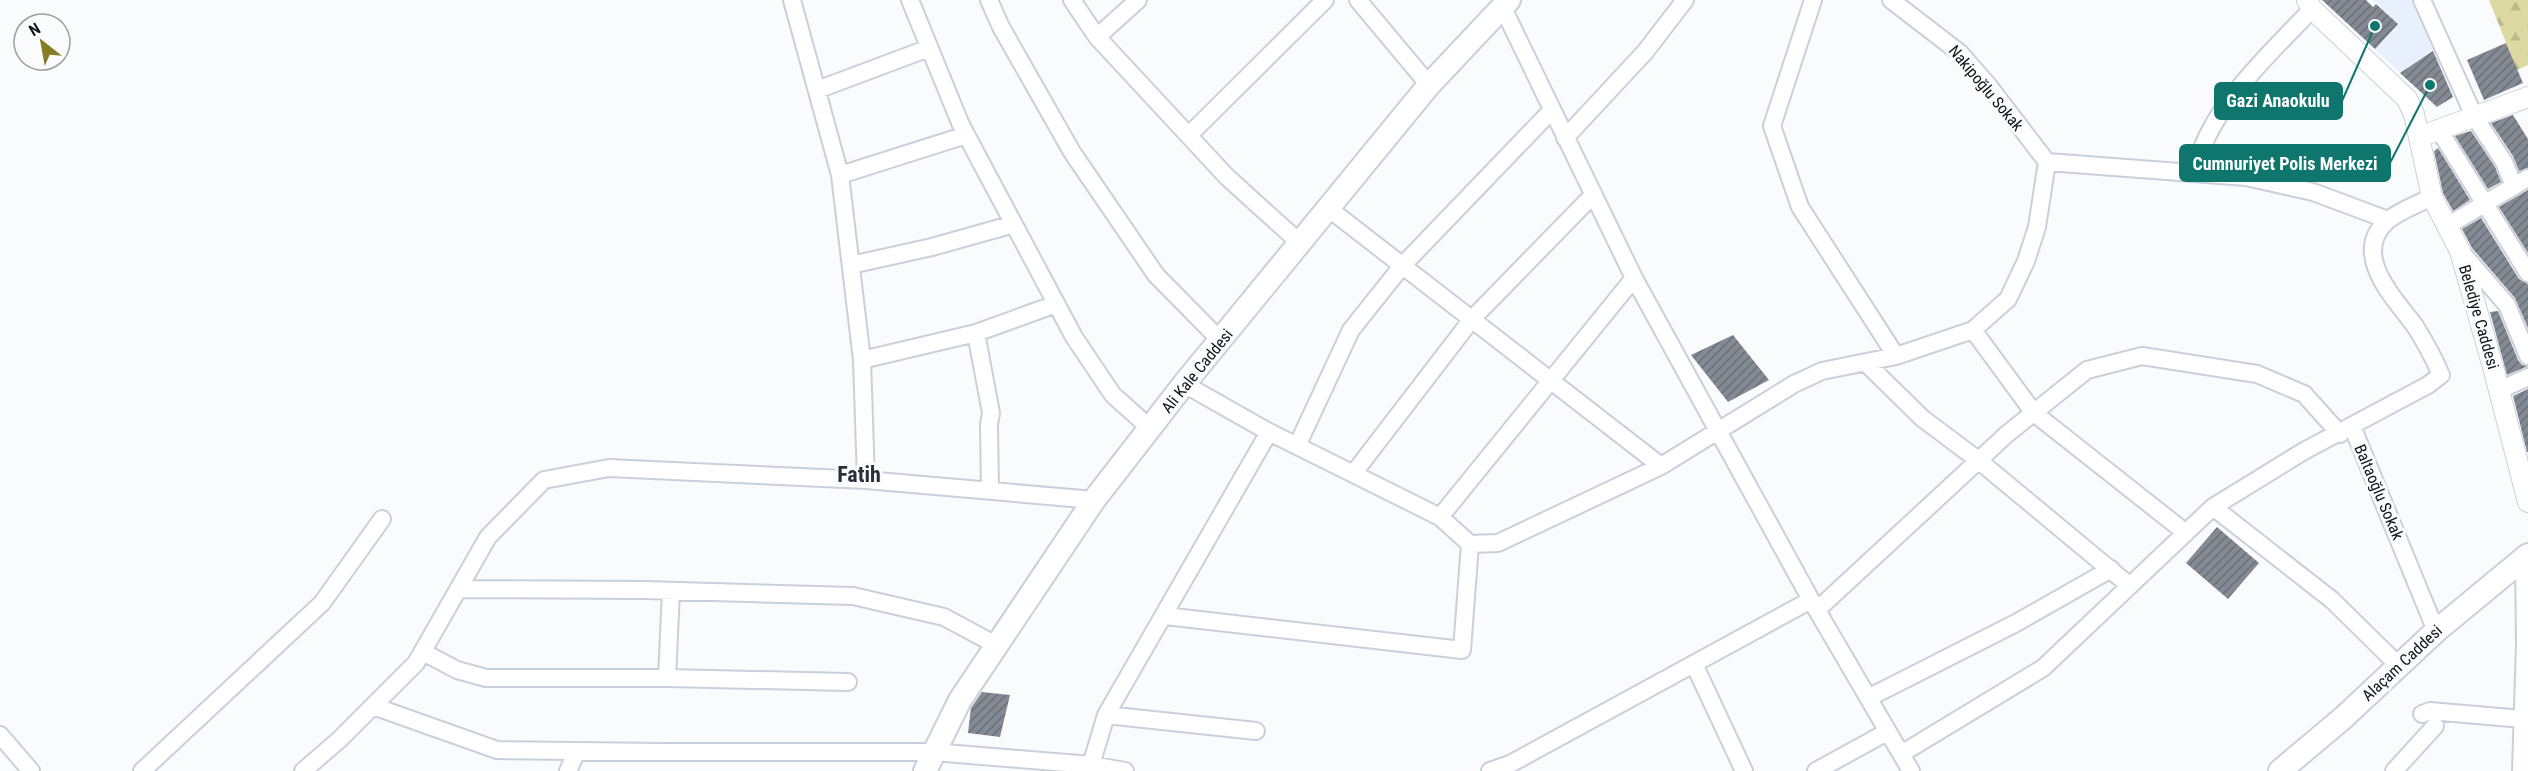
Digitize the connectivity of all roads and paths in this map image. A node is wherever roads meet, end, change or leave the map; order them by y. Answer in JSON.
{"nodes":[{"id":1,"x":792,"y":0,"type":"edge"},
{"id":2,"x":910,"y":0,"type":"edge"},
{"id":3,"x":989,"y":0,"type":"edge"},
{"id":4,"x":1072,"y":0,"type":"edge"},
{"id":5,"x":1138,"y":0,"type":"edge"},
{"id":6,"x":1325,"y":0,"type":"edge"},
{"id":7,"x":1358,"y":0,"type":"edge"},
{"id":8,"x":1685,"y":0,"type":"edge"},
{"id":9,"x":1814,"y":0,"type":"edge"},
{"id":10,"x":1890,"y":0,"type":"edge"},
{"id":11,"x":2422,"y":0,"type":"edge"},
{"id":12,"x":1506,"y":3,"type":"edge"},
{"id":13,"x":2310,"y":4,"type":"edge"},
{"id":14,"x":1914,"y":7,"type":"edge"},
{"id":15,"x":1097,"y":36,"type":"junction"},
{"id":16,"x":929,"y":48,"type":"junction"},
{"id":17,"x":1429,"y":85,"type":"junction"},
{"id":18,"x":817,"y":90,"type":"junction"},
{"id":19,"x":2528,"y":98,"type":"edge"},
{"id":20,"x":1551,"y":110,"type":"junction"},
{"id":21,"x":2474,"y":116,"type":"junction"},
{"id":22,"x":2439,"y":130,"type":"junction"},
{"id":23,"x":966,"y":135,"type":"junction"},
{"id":24,"x":1189,"y":135,"type":"junction"},
{"id":25,"x":2419,"y":137,"type":"junction"},
{"id":26,"x":1564,"y":138,"type":"junction"},
{"id":27,"x":2047,"y":162,"type":"junction"},
{"id":28,"x":2194,"y":172,"type":"junction"},
{"id":29,"x":840,"y":175,"type":"junction"},
{"id":30,"x":2521,"y":182,"type":"edge"},
{"id":31,"x":1592,"y":196,"type":"junction"},
{"id":32,"x":2432,"y":197,"type":"junction"},
{"id":33,"x":2484,"y":204,"type":"junction"},
{"id":34,"x":1328,"y":208,"type":"junction"},
{"id":35,"x":2388,"y":220,"type":"junction"},
{"id":36,"x":1014,"y":225,"type":"junction"},
{"id":37,"x":2446,"y":226,"type":"junction"},
{"id":38,"x":1300,"y":243,"type":"junction"},
{"id":39,"x":2460,"y":251,"type":"junction"},
{"id":40,"x":851,"y":265,"type":"junction"},
{"id":41,"x":2526,"y":265,"type":"edge"},
{"id":42,"x":1402,"y":266,"type":"junction"},
{"id":43,"x":1634,"y":279,"type":"junction"},
{"id":44,"x":1056,"y":304,"type":"junction"},
{"id":45,"x":1472,"y":319,"type":"junction"},
{"id":46,"x":1973,"y":330,"type":"junction"},
{"id":47,"x":976,"y":333,"type":"junction"},
{"id":48,"x":1221,"y":341,"type":"junction"},
{"id":49,"x":1896,"y":356,"type":"junction"},
{"id":50,"x":2528,"y":356,"type":"edge"},
{"id":51,"x":862,"y":360,"type":"junction"},
{"id":52,"x":1866,"y":363,"type":"junction"},
{"id":53,"x":2528,"y":376,"type":"edge"},
{"id":54,"x":1550,"y":380,"type":"junction"},
{"id":55,"x":1184,"y":384,"type":"junction"},
{"id":56,"x":2500,"y":390,"type":"junction"},
{"id":57,"x":2034,"y":413,"type":"junction"},
{"id":58,"x":1151,"y":429,"type":"junction"},
{"id":59,"x":2346,"y":430,"type":"junction"},
{"id":60,"x":1269,"y":432,"type":"junction"},
{"id":61,"x":1718,"y":432,"type":"junction"},
{"id":62,"x":1297,"y":446,"type":"junction"},
{"id":63,"x":1978,"y":460,"type":"junction"},
{"id":64,"x":1661,"y":466,"type":"junction"},
{"id":65,"x":1353,"y":474,"type":"junction"},
{"id":66,"x":866,"y":480,"type":"junction"},
{"id":67,"x":990,"y":491,"type":"junction"},
{"id":68,"x":1094,"y":500,"type":"junction"},
{"id":69,"x":2528,"y":502,"type":"edge"},
{"id":70,"x":2213,"y":507,"type":"junction"},
{"id":71,"x":1440,"y":517,"type":"junction"},
{"id":72,"x":382,"y":519,"type":"dead end"},
{"id":73,"x":2186,"y":532,"type":"junction"},
{"id":74,"x":1470,"y":544,"type":"junction"},
{"id":75,"x":2527,"y":553,"type":"edge"},
{"id":76,"x":2111,"y":569,"type":"junction"},
{"id":77,"x":2130,"y":586,"type":"junction"},
{"id":78,"x":458,"y":589,"type":"junction"},
{"id":79,"x":671,"y":591,"type":"junction"},
{"id":80,"x":1814,"y":605,"type":"junction"},
{"id":81,"x":1165,"y":616,"type":"junction"},
{"id":82,"x":2436,"y":631,"type":"junction"},
{"id":83,"x":996,"y":645,"type":"junction"},
{"id":84,"x":423,"y":652,"type":"junction"},
{"id":85,"x":1695,"y":664,"type":"junction"},
{"id":86,"x":2397,"y":665,"type":"junction"},
{"id":87,"x":667,"y":678,"type":"junction"},
{"id":88,"x":848,"y":682,"type":"dead end"},
{"id":89,"x":1868,"y":698,"type":"junction"},
{"id":90,"x":373,"y":706,"type":"junction"},
{"id":91,"x":2422,"y":714,"type":"dead end"},
{"id":92,"x":1106,"y":715,"type":"junction"},
{"id":93,"x":2523,"y":719,"type":"junction"},
{"id":94,"x":2435,"y":726,"type":"dead end"},
{"id":95,"x":1256,"y":731,"type":"dead end"},
{"id":96,"x":1887,"y":732,"type":"junction"},
{"id":97,"x":0,"y":735,"type":"edge"},
{"id":98,"x":577,"y":751,"type":"junction"},
{"id":99,"x":1901,"y":754,"type":"junction"},
{"id":100,"x":929,"y":761,"type":"edge"},
{"id":101,"x":1091,"y":765,"type":"junction"},
{"id":102,"x":31,"y":771,"type":"edge"},
{"id":103,"x":141,"y":771,"type":"edge"},
{"id":104,"x":303,"y":771,"type":"edge"},
{"id":105,"x":568,"y":771,"type":"edge"},
{"id":106,"x":1125,"y":771,"type":"edge"},
{"id":107,"x":1490,"y":771,"type":"edge"},
{"id":108,"x":1744,"y":771,"type":"edge"},
{"id":109,"x":1816,"y":771,"type":"edge"},
{"id":110,"x":1911,"y":771,"type":"edge"},
{"id":111,"x":2280,"y":771,"type":"edge"},
{"id":112,"x":2394,"y":771,"type":"edge"},
{"id":113,"x":2521,"y":771,"type":"edge"}],
"edges":[{"from":1,"to":18,"type":"street"},
{"from":2,"to":16,"type":"street"},
{"from":3,"to":48,"type":"street"},
{"from":4,"to":15,"type":"street"},
{"from":5,"to":15,"type":"street"},
{"from":6,"to":24,"type":"street"},
{"from":7,"to":17,"type":"street"},
{"from":8,"to":26,"type":"street"},
{"from":9,"to":49,"type":"street"},
{"from":10,"to":14,"type":"street","name":"Nakipoğlu Sokak"},
{"from":11,"to":21,"type":"street"},
{"from":12,"to":17,"type":"main road","name":"Ali Kale Caddesi"},
{"from":12,"to":20,"type":"street"},
{"from":13,"to":25,"type":"street","name":"Belediye Caddesi"},
{"from":13,"to":28,"type":"street"},
{"from":14,"to":27,"type":"street","name":"Nakipoğlu Sokak"},
{"from":15,"to":24,"type":"street"},
{"from":16,"to":18,"type":"street"},
{"from":16,"to":23,"type":"street"},
{"from":17,"to":34,"type":"main road","name":"Ali Kale Caddesi"},
{"from":18,"to":29,"type":"street"},
{"from":19,"to":21,"type":"street"},
{"from":20,"to":26,"type":"street"},
{"from":20,"to":42,"type":"street"},
{"from":21,"to":22,"type":"street"},
{"from":21,"to":30,"type":"street"},
{"from":22,"to":25,"type":"street"},
{"from":22,"to":33,"type":"street"},
{"from":23,"to":29,"type":"street"},
{"from":23,"to":36,"type":"street"},
{"from":24,"to":38,"type":"street"},
{"from":25,"to":32,"type":"street","name":"Belediye Caddesi"},
{"from":26,"to":31,"type":"street"},
{"from":27,"to":28,"type":"street"},
{"from":27,"to":46,"type":"street"},
{"from":28,"to":35,"type":"street"},
{"from":29,"to":40,"type":"street"},
{"from":30,"to":33,"type":"street"},
{"from":31,"to":43,"type":"street"},
{"from":31,"to":45,"type":"street"},
{"from":32,"to":35,"type":"street"},
{"from":32,"to":37,"type":"street","name":"Belediye Caddesi"},
{"from":33,"to":37,"type":"street"},
{"from":33,"to":41,"type":"street"},
{"from":34,"to":38,"type":"main road","name":"Ali Kale Caddesi"},
{"from":34,"to":42,"type":"street"},
{"from":35,"to":59,"type":"street","name":"Baltaoğlu Sokak"},
{"from":36,"to":40,"type":"street"},
{"from":36,"to":44,"type":"street"},
{"from":37,"to":39,"type":"street","name":"Belediye Caddesi"},
{"from":38,"to":48,"type":"main road","name":"Ali Kale Caddesi"},
{"from":39,"to":50,"type":"street"},
{"from":39,"to":56,"type":"street","name":"Belediye Caddesi"},
{"from":40,"to":51,"type":"street"},
{"from":42,"to":45,"type":"street"},
{"from":42,"to":62,"type":"street"},
{"from":43,"to":54,"type":"street"},
{"from":43,"to":61,"type":"street"},
{"from":44,"to":47,"type":"street"},
{"from":44,"to":58,"type":"street"},
{"from":45,"to":54,"type":"street"},
{"from":45,"to":65,"type":"street"},
{"from":46,"to":49,"type":"street"},
{"from":46,"to":57,"type":"street"},
{"from":47,"to":51,"type":"street"},
{"from":47,"to":67,"type":"street"},
{"from":48,"to":55,"type":"main road","name":"Ali Kale Caddesi"},
{"from":49,"to":52,"type":"street"},
{"from":51,"to":66,"type":"street"},
{"from":52,"to":61,"type":"street"},
{"from":52,"to":63,"type":"street"},
{"from":53,"to":56,"type":"street"},
{"from":54,"to":64,"type":"street"},
{"from":54,"to":71,"type":"street"},
{"from":55,"to":58,"type":"main road","name":"Ali Kale Caddesi"},
{"from":55,"to":60,"type":"street"},
{"from":56,"to":69,"type":"street","name":"Belediye Caddesi"},
{"from":57,"to":59,"type":"street"},
{"from":57,"to":63,"type":"street"},
{"from":57,"to":73,"type":"street"},
{"from":58,"to":68,"type":"main road","name":"Ali Kale Caddesi"},
{"from":59,"to":70,"type":"street"},
{"from":59,"to":82,"type":"street","name":"Baltaoğlu Sokak"},
{"from":60,"to":62,"type":"street"},
{"from":60,"to":81,"type":"street"},
{"from":61,"to":64,"type":"street"},
{"from":61,"to":80,"type":"street"},
{"from":62,"to":65,"type":"street"},
{"from":63,"to":76,"type":"street"},
{"from":63,"to":80,"type":"street"},
{"from":64,"to":74,"type":"street"},
{"from":65,"to":71,"type":"street"},
{"from":66,"to":67,"type":"street"},
{"from":66,"to":78,"type":"street"},
{"from":67,"to":68,"type":"street"},
{"from":68,"to":83,"type":"main road","name":"Ali Kale Caddesi"},
{"from":70,"to":73,"type":"street"},
{"from":70,"to":86,"type":"street"},
{"from":71,"to":74,"type":"street"},
{"from":72,"to":103,"type":"street"},
{"from":73,"to":77,"type":"street"},
{"from":74,"to":81,"type":"street"},
{"from":75,"to":82,"type":"main road","name":"Alaçam Caddesi"},
{"from":75,"to":93,"type":"street"},
{"from":76,"to":77,"type":"street"},
{"from":76,"to":89,"type":"street"},
{"from":77,"to":99,"type":"street"},
{"from":78,"to":79,"type":"street"},
{"from":78,"to":84,"type":"street"},
{"from":79,"to":83,"type":"street"},
{"from":79,"to":87,"type":"street"},
{"from":80,"to":85,"type":"street"},
{"from":80,"to":89,"type":"street"},
{"from":81,"to":92,"type":"street"},
{"from":82,"to":86,"type":"main road","name":"Alaçam Caddesi"},
{"from":83,"to":100,"type":"main road","name":"Ali Kale Caddesi"},
{"from":84,"to":87,"type":"street"},
{"from":84,"to":90,"type":"street"},
{"from":85,"to":107,"type":"street"},
{"from":85,"to":108,"type":"street"},
{"from":86,"to":111,"type":"main road","name":"Alaçam Caddesi"},
{"from":87,"to":88,"type":"street"},
{"from":89,"to":96,"type":"street"},
{"from":90,"to":98,"type":"street"},
{"from":90,"to":104,"type":"street"},
{"from":91,"to":93,"type":"street"},
{"from":92,"to":95,"type":"street"},
{"from":92,"to":101,"type":"street"},
{"from":93,"to":113,"type":"street"},
{"from":94,"to":112,"type":"street"},
{"from":96,"to":99,"type":"street"},
{"from":96,"to":109,"type":"street"},
{"from":97,"to":102,"type":"street"},
{"from":98,"to":100,"type":"street"},
{"from":98,"to":105,"type":"street"},
{"from":99,"to":110,"type":"street"},
{"from":100,"to":101,"type":"street"},
{"from":101,"to":106,"type":"street"}]}
